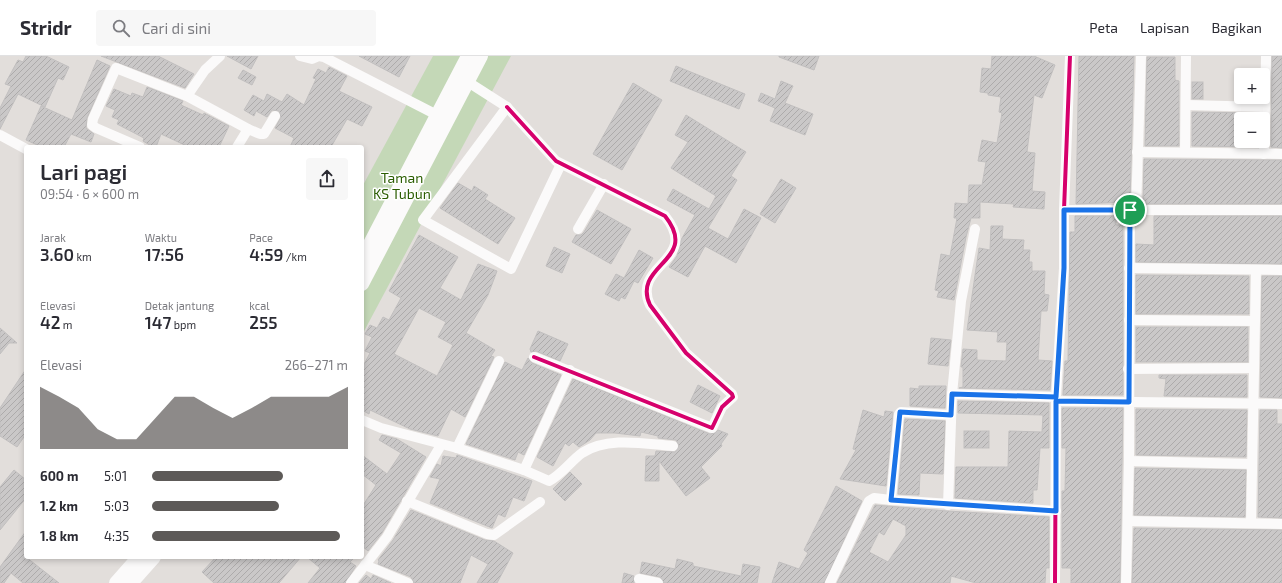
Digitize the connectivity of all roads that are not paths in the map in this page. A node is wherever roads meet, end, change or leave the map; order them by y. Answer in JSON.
{"nodes":[{"id":1,"x":220,"y":56,"type":"edge"},
{"id":2,"x":300,"y":56,"type":"edge"},
{"id":3,"x":468,"y":56,"type":"edge"},
{"id":4,"x":481,"y":56,"type":"edge"},
{"id":5,"x":1070,"y":56,"type":"edge"},
{"id":6,"x":1141,"y":56,"type":"edge"},
{"id":7,"x":1186,"y":56,"type":"edge"},
{"id":8,"x":1266,"y":56,"type":"edge"},
{"id":9,"x":468,"y":82,"type":"junction"},
{"id":10,"x":188,"y":96,"type":"junction"},
{"id":11,"x":1186,"y":105,"type":"junction"},
{"id":12,"x":507,"y":106,"type":"junction"},
{"id":13,"x":1265,"y":107,"type":"junction"},
{"id":14,"x":437,"y":115,"type":"junction"},
{"id":15,"x":275,"y":116,"type":"dead end"},
{"id":16,"x":248,"y":129,"type":"junction"},
{"id":17,"x":0,"y":135,"type":"edge"},
{"id":18,"x":135,"y":145,"type":"edge"},
{"id":19,"x":238,"y":145,"type":"edge"},
{"id":20,"x":24,"y":148,"type":"edge"},
{"id":21,"x":1137,"y":152,"type":"junction"},
{"id":22,"x":1185,"y":152,"type":"junction"},
{"id":23,"x":1264,"y":154,"type":"junction"},
{"id":24,"x":1282,"y":154,"type":"edge"},
{"id":25,"x":561,"y":164,"type":"junction"},
{"id":26,"x":604,"y":184,"type":"junction"},
{"id":27,"x":1064,"y":210,"type":"junction"},
{"id":28,"x":1133,"y":210,"type":"junction"},
{"id":29,"x":1282,"y":210,"type":"edge"},
{"id":30,"x":578,"y":229,"type":"dead end"},
{"id":31,"x":975,"y":229,"type":"dead end"},
{"id":32,"x":366,"y":242,"type":"edge"},
{"id":33,"x":1129,"y":268,"type":"junction"},
{"id":34,"x":1256,"y":270,"type":"junction"},
{"id":35,"x":1282,"y":270,"type":"edge"},
{"id":36,"x":364,"y":280,"type":"edge"},
{"id":37,"x":1129,"y":320,"type":"junction"},
{"id":38,"x":1254,"y":321,"type":"junction"},
{"id":39,"x":534,"y":356,"type":"dead end"},
{"id":40,"x":499,"y":361,"type":"dead end"},
{"id":41,"x":1254,"y":368,"type":"junction"},
{"id":42,"x":1128,"y":369,"type":"junction"},
{"id":43,"x":570,"y":370,"type":"junction"},
{"id":44,"x":952,"y":394,"type":"junction"},
{"id":45,"x":1056,"y":399,"type":"junction"},
{"id":46,"x":1129,"y":402,"type":"junction"},
{"id":47,"x":1253,"y":404,"type":"junction"},
{"id":48,"x":1282,"y":404,"type":"edge"},
{"id":49,"x":951,"y":415,"type":"junction"},
{"id":50,"x":364,"y":421,"type":"edge"},
{"id":51,"x":441,"y":445,"type":"junction"},
{"id":52,"x":673,"y":446,"type":"dead end"},
{"id":53,"x":457,"y":448,"type":"junction"},
{"id":54,"x":1129,"y":461,"type":"junction"},
{"id":55,"x":1252,"y":464,"type":"junction"},
{"id":56,"x":524,"y":470,"type":"junction"},
{"id":57,"x":891,"y":500,"type":"junction"},
{"id":58,"x":407,"y":501,"type":"junction"},
{"id":59,"x":540,"y":502,"type":"dead end"},
{"id":60,"x":948,"y":504,"type":"junction"},
{"id":61,"x":1056,"y":511,"type":"junction"},
{"id":62,"x":1128,"y":521,"type":"junction"},
{"id":63,"x":1252,"y":522,"type":"junction"},
{"id":64,"x":1282,"y":524,"type":"edge"},
{"id":65,"x":136,"y":559,"type":"edge"},
{"id":66,"x":152,"y":559,"type":"edge"},
{"id":67,"x":365,"y":565,"type":"junction"},
{"id":68,"x":639,"y":579,"type":"dead end"},
{"id":69,"x":116,"y":583,"type":"edge"},
{"id":70,"x":131,"y":583,"type":"edge"},
{"id":71,"x":351,"y":583,"type":"edge"},
{"id":72,"x":408,"y":583,"type":"edge"},
{"id":73,"x":658,"y":583,"type":"edge"},
{"id":74,"x":830,"y":583,"type":"edge"},
{"id":75,"x":1055,"y":583,"type":"edge"},
{"id":76,"x":1126,"y":583,"type":"edge"}],
"edges":[{"from":1,"to":10,"type":"street"},
{"from":2,"to":14,"type":"street"},
{"from":3,"to":14,"type":"street"},
{"from":4,"to":9,"type":"street"},
{"from":5,"to":27,"type":"street"},
{"from":6,"to":21,"type":"street"},
{"from":7,"to":11,"type":"street"},
{"from":8,"to":13,"type":"street"},
{"from":9,"to":12,"type":"street"},
{"from":9,"to":36,"type":"street"},
{"from":10,"to":16,"type":"street"},
{"from":10,"to":18,"type":"street"},
{"from":11,"to":13,"type":"street"},
{"from":11,"to":22,"type":"street"},
{"from":12,"to":25,"type":"street"},
{"from":12,"to":25,"type":"street"},
{"from":13,"to":23,"type":"street"},
{"from":14,"to":32,"type":"street"},
{"from":15,"to":16,"type":"street"},
{"from":16,"to":19,"type":"street"},
{"from":17,"to":20,"type":"street"},
{"from":21,"to":22,"type":"street"},
{"from":21,"to":28,"type":"street"},
{"from":22,"to":23,"type":"street"},
{"from":23,"to":24,"type":"street"},
{"from":25,"to":26,"type":"street"},
{"from":26,"to":30,"type":"street"},
{"from":26,"to":43,"type":"street"},
{"from":27,"to":28,"type":"street"},
{"from":27,"to":45,"type":"street"},
{"from":28,"to":29,"type":"street"},
{"from":28,"to":33,"type":"street"},
{"from":31,"to":44,"type":"street"},
{"from":33,"to":34,"type":"street"},
{"from":33,"to":37,"type":"street"},
{"from":34,"to":35,"type":"street"},
{"from":34,"to":38,"type":"street"},
{"from":37,"to":38,"type":"street"},
{"from":37,"to":42,"type":"street"},
{"from":38,"to":41,"type":"street"},
{"from":39,"to":43,"type":"street"},
{"from":40,"to":53,"type":"street"},
{"from":41,"to":42,"type":"street"},
{"from":41,"to":47,"type":"street"},
{"from":42,"to":46,"type":"street"},
{"from":43,"to":56,"type":"street"},
{"from":44,"to":45,"type":"street"},
{"from":44,"to":49,"type":"street"},
{"from":45,"to":46,"type":"street"},
{"from":45,"to":61,"type":"street"},
{"from":46,"to":47,"type":"street"},
{"from":46,"to":54,"type":"street"},
{"from":47,"to":48,"type":"street"},
{"from":47,"to":55,"type":"street"},
{"from":49,"to":57,"type":"street"},
{"from":49,"to":60,"type":"street"},
{"from":50,"to":51,"type":"street"},
{"from":51,"to":53,"type":"street"},
{"from":51,"to":58,"type":"street"},
{"from":52,"to":56,"type":"street"},
{"from":53,"to":56,"type":"street"},
{"from":54,"to":55,"type":"street"},
{"from":54,"to":62,"type":"street"},
{"from":55,"to":63,"type":"street"},
{"from":57,"to":60,"type":"street"},
{"from":57,"to":74,"type":"street"},
{"from":58,"to":59,"type":"street"},
{"from":58,"to":67,"type":"street"},
{"from":60,"to":61,"type":"street"},
{"from":61,"to":75,"type":"street"},
{"from":62,"to":63,"type":"street"},
{"from":62,"to":76,"type":"street"},
{"from":63,"to":64,"type":"street"},
{"from":65,"to":69,"type":"street"},
{"from":66,"to":70,"type":"street"},
{"from":67,"to":71,"type":"street"},
{"from":67,"to":72,"type":"street"},
{"from":68,"to":73,"type":"street"}]}
